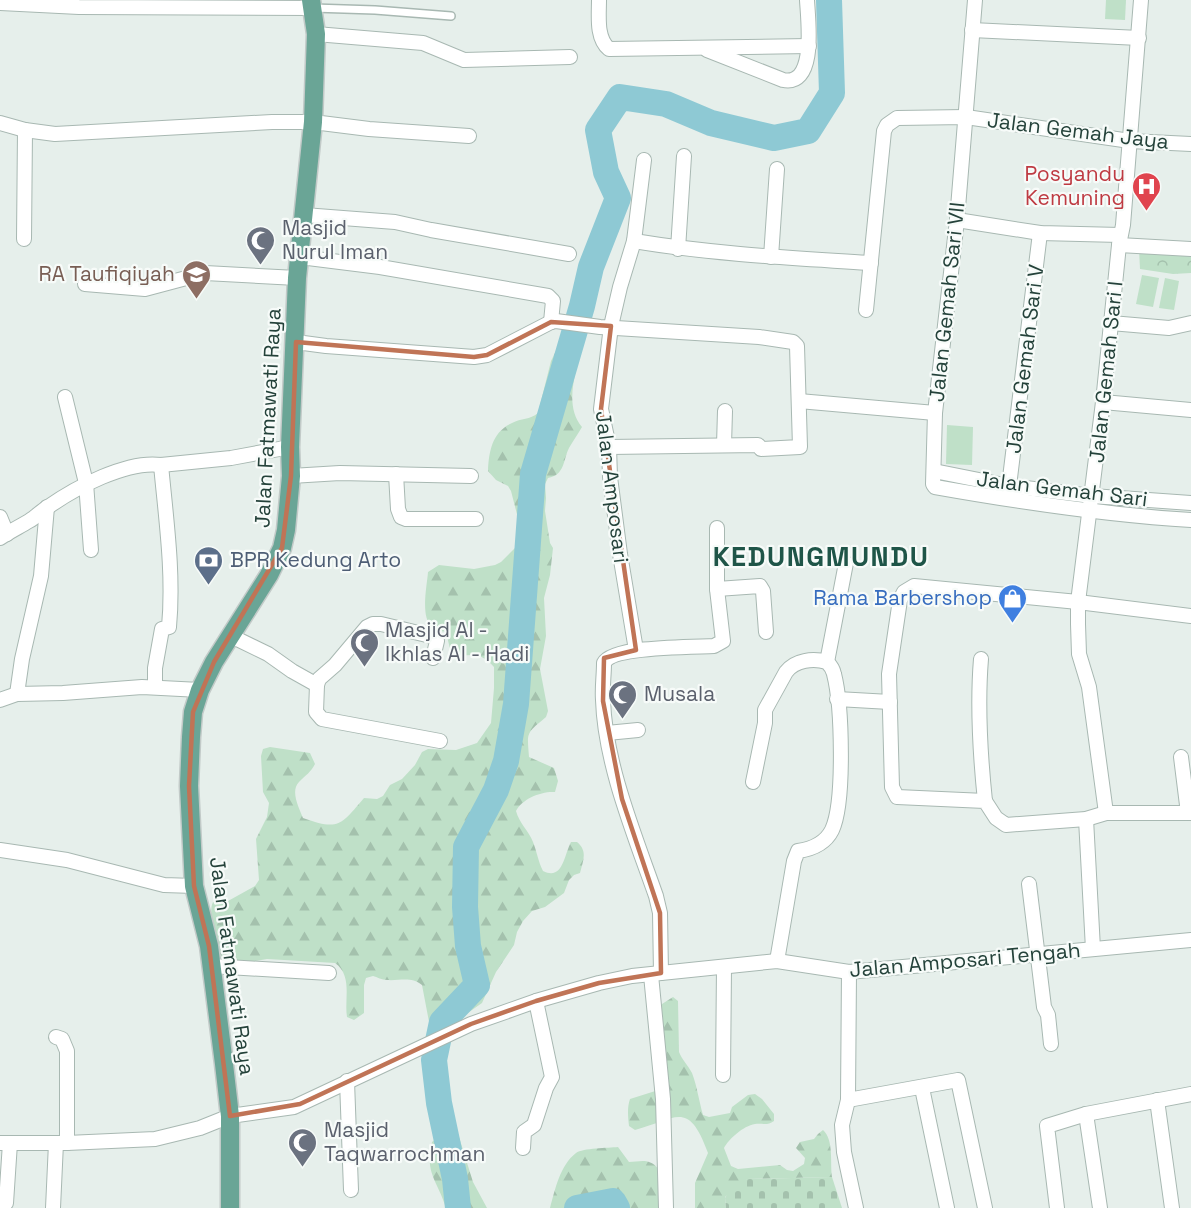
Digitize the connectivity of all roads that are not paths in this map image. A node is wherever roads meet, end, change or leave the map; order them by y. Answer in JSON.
{"nodes":[{"id":1,"x":599,"y":0,"type":"edge"},
{"id":2,"x":807,"y":0,"type":"edge"},
{"id":3,"x":975,"y":0,"type":"edge"},
{"id":4,"x":1142,"y":0,"type":"edge"},
{"id":5,"x":0,"y":3,"type":"edge"},
{"id":6,"x":144,"y":3,"type":"edge"},
{"id":7,"x":80,"y":4,"type":"edge"},
{"id":8,"x":312,"y":4,"type":"edge"},
{"id":9,"x":451,"y":16,"type":"dead end"},
{"id":10,"x":972,"y":30,"type":"junction"},
{"id":11,"x":316,"y":34,"type":"junction"},
{"id":12,"x":1139,"y":38,"type":"junction"},
{"id":13,"x":809,"y":45,"type":"junction"},
{"id":14,"x":700,"y":47,"type":"junction"},
{"id":15,"x":570,"y":57,"type":"dead end"},
{"id":16,"x":966,"y":117,"type":"junction"},
{"id":17,"x":313,"y":122,"type":"junction"},
{"id":18,"x":0,"y":123,"type":"edge"},
{"id":19,"x":25,"y":130,"type":"junction"},
{"id":20,"x":469,"y":136,"type":"dead end"},
{"id":21,"x":1130,"y":141,"type":"junction"},
{"id":22,"x":1191,"y":144,"type":"edge"},
{"id":23,"x":684,"y":156,"type":"dead end"},
{"id":24,"x":644,"y":160,"type":"dead end"},
{"id":25,"x":777,"y":169,"type":"dead end"},
{"id":26,"x":304,"y":215,"type":"junction"},
{"id":27,"x":957,"y":219,"type":"junction"},
{"id":28,"x":1040,"y":233,"type":"junction"},
{"id":29,"x":24,"y":239,"type":"dead end"},
{"id":30,"x":1120,"y":240,"type":"junction"},
{"id":31,"x":634,"y":241,"type":"junction"},
{"id":32,"x":678,"y":249,"type":"junction"},
{"id":33,"x":1191,"y":249,"type":"edge"},
{"id":34,"x":569,"y":254,"type":"dead end"},
{"id":35,"x":300,"y":257,"type":"junction"},
{"id":36,"x":771,"y":257,"type":"junction"},
{"id":37,"x":871,"y":263,"type":"junction"},
{"id":38,"x":297,"y":278,"type":"junction"},
{"id":39,"x":85,"y":284,"type":"dead end"},
{"id":40,"x":866,"y":310,"type":"dead end"},
{"id":41,"x":555,"y":322,"type":"junction"},
{"id":42,"x":1111,"y":323,"type":"junction"},
{"id":43,"x":1191,"y":323,"type":"edge"},
{"id":44,"x":606,"y":327,"type":"junction"},
{"id":45,"x":296,"y":342,"type":"junction"},
{"id":46,"x":65,"y":397,"type":"dead end"},
{"id":47,"x":799,"y":401,"type":"junction"},
{"id":48,"x":1103,"y":402,"type":"junction"},
{"id":49,"x":1191,"y":410,"type":"edge"},
{"id":50,"x":725,"y":411,"type":"dead end"},
{"id":51,"x":935,"y":413,"type":"junction"},
{"id":52,"x":724,"y":445,"type":"junction"},
{"id":53,"x":290,"y":447,"type":"junction"},
{"id":54,"x":609,"y":447,"type":"junction"},
{"id":55,"x":161,"y":465,"type":"junction"},
{"id":56,"x":934,"y":471,"type":"junction"},
{"id":57,"x":396,"y":474,"type":"junction"},
{"id":58,"x":291,"y":476,"type":"junction"},
{"id":59,"x":471,"y":476,"type":"dead end"},
{"id":60,"x":86,"y":483,"type":"junction"},
{"id":61,"x":1009,"y":486,"type":"junction"},
{"id":62,"x":935,"y":487,"type":"joint"},
{"id":63,"x":1092,"y":496,"type":"junction"},
{"id":64,"x":1191,"y":503,"type":"edge"},
{"id":65,"x":47,"y":507,"type":"junction"},
{"id":66,"x":1090,"y":512,"type":"junction"},
{"id":67,"x":0,"y":518,"type":"edge"},
{"id":68,"x":476,"y":519,"type":"dead end"},
{"id":69,"x":1191,"y":520,"type":"edge"},
{"id":70,"x":717,"y":528,"type":"dead end"},
{"id":71,"x":3,"y":536,"type":"edge"},
{"id":72,"x":90,"y":550,"type":"dead end"},
{"id":73,"x":846,"y":563,"type":"dead end"},
{"id":74,"x":717,"y":589,"type":"junction"},
{"id":75,"x":1078,"y":602,"type":"junction"},
{"id":76,"x":1191,"y":616,"type":"edge"},
{"id":77,"x":766,"y":632,"type":"dead end"},
{"id":78,"x":231,"y":636,"type":"junction"},
{"id":79,"x":636,"y":650,"type":"junction"},
{"id":80,"x":433,"y":658,"type":"dead end"},
{"id":81,"x":981,"y":658,"type":"dead end"},
{"id":82,"x":827,"y":662,"type":"junction"},
{"id":83,"x":317,"y":686,"type":"junction"},
{"id":84,"x":155,"y":687,"type":"junction"},
{"id":85,"x":200,"y":690,"type":"junction"},
{"id":86,"x":17,"y":694,"type":"junction"},
{"id":87,"x":837,"y":699,"type":"junction"},
{"id":88,"x":0,"y":700,"type":"edge"},
{"id":89,"x":890,"y":702,"type":"junction"},
{"id":90,"x":638,"y":730,"type":"dead end"},
{"id":91,"x":607,"y":732,"type":"junction"},
{"id":92,"x":440,"y":741,"type":"dead end"},
{"id":93,"x":1181,"y":757,"type":"dead end"},
{"id":94,"x":753,"y":782,"type":"dead end"},
{"id":95,"x":985,"y":801,"type":"junction"},
{"id":96,"x":1106,"y":813,"type":"junction"},
{"id":97,"x":1189,"y":813,"type":"edge"},
{"id":98,"x":1086,"y":819,"type":"junction"},
{"id":99,"x":0,"y":850,"type":"edge"},
{"id":100,"x":1029,"y":884,"type":"dead end"},
{"id":101,"x":194,"y":886,"type":"junction"},
{"id":102,"x":1191,"y":940,"type":"edge"},
{"id":103,"x":1093,"y":949,"type":"junction"},
{"id":104,"x":1038,"y":954,"type":"junction"},
{"id":105,"x":777,"y":961,"type":"junction"},
{"id":106,"x":211,"y":966,"type":"junction"},
{"id":107,"x":724,"y":967,"type":"junction"},
{"id":108,"x":329,"y":972,"type":"dead end"},
{"id":109,"x":849,"y":972,"type":"junction"},
{"id":110,"x":656,"y":974,"type":"junction"},
{"id":111,"x":536,"y":1001,"type":"junction"},
{"id":112,"x":56,"y":1036,"type":"dead end"},
{"id":113,"x":1051,"y":1044,"type":"dead end"},
{"id":114,"x":723,"y":1076,"type":"dead end"},
{"id":115,"x":347,"y":1081,"type":"junction"},
{"id":116,"x":922,"y":1088,"type":"junction"},
{"id":117,"x":1191,"y":1094,"type":"edge"},
{"id":118,"x":848,"y":1100,"type":"junction"},
{"id":119,"x":1157,"y":1100,"type":"junction"},
{"id":120,"x":1086,"y":1114,"type":"junction"},
{"id":121,"x":230,"y":1116,"type":"junction"},
{"id":122,"x":5,"y":1143,"type":"edge"},
{"id":123,"x":62,"y":1143,"type":"junction"},
{"id":124,"x":523,"y":1148,"type":"dead end"},
{"id":125,"x":351,"y":1190,"type":"dead end"},
{"id":126,"x":4,"y":1204,"type":"edge"},
{"id":127,"x":53,"y":1208,"type":"edge"},
{"id":128,"x":230,"y":1208,"type":"edge"},
{"id":129,"x":666,"y":1208,"type":"edge"},
{"id":130,"x":856,"y":1208,"type":"edge"},
{"id":131,"x":947,"y":1208,"type":"edge"},
{"id":132,"x":985,"y":1208,"type":"edge"},
{"id":133,"x":1056,"y":1208,"type":"edge"},
{"id":134,"x":1100,"y":1208,"type":"edge"},
{"id":135,"x":1172,"y":1208,"type":"edge"}],
"edges":[{"from":1,"to":14,"type":"street"},
{"from":2,"to":13,"type":"street"},
{"from":3,"to":10,"type":"street","name":"Jalan Gemah Sari VII"},
{"from":4,"to":12,"type":"street","name":"Jalan Gemah Sari I"},
{"from":5,"to":7,"type":"street"},
{"from":6,"to":7,"type":"street"},
{"from":6,"to":8,"type":"street"},
{"from":8,"to":9,"type":"lane"},
{"from":8,"to":11,"type":"main road","name":"Jalan Fatmawati Raya"},
{"from":10,"to":12,"type":"street"},
{"from":10,"to":16,"type":"street","name":"Jalan Gemah Sari VII"},
{"from":11,"to":15,"type":"street"},
{"from":11,"to":17,"type":"main road","name":"Jalan Fatmawati Raya"},
{"from":12,"to":21,"type":"street","name":"Jalan Gemah Sari I"},
{"from":13,"to":14,"type":"street"},
{"from":13,"to":14,"type":"street"},
{"from":16,"to":21,"type":"street","name":"Jalan Gemah Jaya"},
{"from":16,"to":27,"type":"street","name":"Jalan Gemah Sari VII"},
{"from":16,"to":37,"type":"street","name":"Jalan Gemah Jaya"},
{"from":17,"to":19,"type":"street"},
{"from":17,"to":20,"type":"street"},
{"from":17,"to":26,"type":"main road","name":"Jalan Fatmawati Raya"},
{"from":18,"to":19,"type":"street"},
{"from":19,"to":29,"type":"street"},
{"from":21,"to":22,"type":"street","name":"Jalan Gemah Jaya"},
{"from":21,"to":30,"type":"street","name":"Jalan Gemah Sari I"},
{"from":23,"to":32,"type":"street"},
{"from":24,"to":31,"type":"street","name":"Jalan Amposari"},
{"from":25,"to":36,"type":"street"},
{"from":26,"to":34,"type":"street"},
{"from":26,"to":35,"type":"main road","name":"Jalan Fatmawati Raya"},
{"from":27,"to":28,"type":"street"},
{"from":27,"to":51,"type":"street","name":"Jalan Gemah Sari VII"},
{"from":28,"to":30,"type":"street"},
{"from":28,"to":61,"type":"street","name":"Jalan Gemah Sari V"},
{"from":30,"to":33,"type":"street"},
{"from":30,"to":42,"type":"street","name":"Jalan Gemah Sari I"},
{"from":31,"to":32,"type":"street"},
{"from":31,"to":44,"type":"street","name":"Jalan Amposari"},
{"from":32,"to":36,"type":"street"},
{"from":35,"to":38,"type":"main road","name":"Jalan Fatmawati Raya"},
{"from":35,"to":41,"type":"street"},
{"from":36,"to":37,"type":"street"},
{"from":37,"to":40,"type":"street"},
{"from":38,"to":39,"type":"street"},
{"from":38,"to":45,"type":"main road","name":"Jalan Fatmawati Raya"},
{"from":41,"to":44,"type":"street"},
{"from":41,"to":45,"type":"street"},
{"from":42,"to":43,"type":"street"},
{"from":42,"to":48,"type":"street","name":"Jalan Gemah Sari I"},
{"from":44,"to":47,"type":"street"},
{"from":44,"to":54,"type":"street","name":"Jalan Amposari"},
{"from":45,"to":53,"type":"main road","name":"Jalan Fatmawati Raya"},
{"from":46,"to":60,"type":"street"},
{"from":47,"to":51,"type":"street"},
{"from":47,"to":52,"type":"street"},
{"from":48,"to":49,"type":"street"},
{"from":48,"to":63,"type":"street","name":"Jalan Gemah Sari I"},
{"from":50,"to":52,"type":"street"},
{"from":51,"to":56,"type":"street","name":"Jalan Gemah Sari VII"},
{"from":52,"to":54,"type":"street"},
{"from":53,"to":55,"type":"street"},
{"from":53,"to":58,"type":"main road","name":"Jalan Fatmawati Raya"},
{"from":54,"to":79,"type":"street","name":"Jalan Amposari"},
{"from":55,"to":60,"type":"street"},
{"from":55,"to":84,"type":"street"},
{"from":56,"to":61,"type":"street","name":"Jalan Gemah Sari"},
{"from":56,"to":62,"type":"street","name":"Jalan Gemah Sari VII"},
{"from":57,"to":58,"type":"street"},
{"from":57,"to":59,"type":"street"},
{"from":57,"to":68,"type":"street"},
{"from":58,"to":78,"type":"main road","name":"Jalan Fatmawati Raya"},
{"from":60,"to":65,"type":"street"},
{"from":60,"to":72,"type":"street"},
{"from":61,"to":63,"type":"street","name":"Jalan Gemah Sari"},
{"from":62,"to":66,"type":"street","name":"Jalan Gemah Sari"},
{"from":63,"to":64,"type":"street","name":"Jalan Gemah Sari"},
{"from":63,"to":66,"type":"street","name":"Jalan Gemah Sari I"},
{"from":65,"to":71,"type":"street"},
{"from":65,"to":86,"type":"street"},
{"from":66,"to":69,"type":"street","name":"Jalan Gemah Sari"},
{"from":66,"to":75,"type":"street","name":"Jalan Gemah Sari I"},
{"from":67,"to":71,"type":"street"},
{"from":70,"to":74,"type":"street"},
{"from":73,"to":82,"type":"street"},
{"from":74,"to":77,"type":"street"},
{"from":74,"to":79,"type":"street"},
{"from":75,"to":76,"type":"street"},
{"from":75,"to":89,"type":"street"},
{"from":75,"to":96,"type":"street","name":"Jalan Gemah Sari I"},
{"from":78,"to":83,"type":"street"},
{"from":78,"to":85,"type":"main road","name":"Jalan Fatmawati Raya"},
{"from":79,"to":91,"type":"street"},
{"from":80,"to":83,"type":"street"},
{"from":81,"to":95,"type":"street"},
{"from":82,"to":87,"type":"street"},
{"from":82,"to":94,"type":"street"},
{"from":83,"to":92,"type":"street"},
{"from":84,"to":85,"type":"street"},
{"from":84,"to":86,"type":"street"},
{"from":85,"to":101,"type":"main road","name":"Jalan Fatmawati Raya"},
{"from":86,"to":88,"type":"street"},
{"from":87,"to":89,"type":"street"},
{"from":87,"to":105,"type":"street"},
{"from":89,"to":95,"type":"street"},
{"from":90,"to":91,"type":"street"},
{"from":91,"to":110,"type":"street"},
{"from":93,"to":97,"type":"street"},
{"from":95,"to":98,"type":"street"},
{"from":96,"to":97,"type":"street"},
{"from":96,"to":98,"type":"street"},
{"from":98,"to":103,"type":"street"},
{"from":99,"to":101,"type":"street"},
{"from":100,"to":104,"type":"street"},
{"from":101,"to":106,"type":"main road","name":"Jalan Fatmawati Raya"},
{"from":102,"to":103,"type":"street","name":"Jalan Amposari Tengah"},
{"from":103,"to":104,"type":"street","name":"Jalan Amposari Tengah"},
{"from":104,"to":109,"type":"street","name":"Jalan Amposari Tengah"},
{"from":104,"to":113,"type":"street"},
{"from":105,"to":107,"type":"street","name":"Jalan Amposari Tengah"},
{"from":105,"to":109,"type":"street","name":"Jalan Amposari Tengah"},
{"from":106,"to":108,"type":"street"},
{"from":106,"to":121,"type":"main road","name":"Jalan Fatmawati Raya"},
{"from":107,"to":110,"type":"street","name":"Jalan Amposari Tengah"},
{"from":107,"to":114,"type":"street"},
{"from":109,"to":118,"type":"street"},
{"from":110,"to":111,"type":"street","name":"Jalan Amposari Tengah"},
{"from":110,"to":129,"type":"street"},
{"from":111,"to":115,"type":"street","name":"Jalan Amposari Tengah"},
{"from":111,"to":124,"type":"street"},
{"from":112,"to":123,"type":"street"},
{"from":115,"to":121,"type":"street","name":"Jalan Amposari Tengah"},
{"from":115,"to":125,"type":"street"},
{"from":116,"to":118,"type":"street"},
{"from":116,"to":131,"type":"street"},
{"from":116,"to":132,"type":"street"},
{"from":117,"to":119,"type":"street"},
{"from":118,"to":130,"type":"street"},
{"from":119,"to":120,"type":"street"},
{"from":119,"to":135,"type":"street"},
{"from":120,"to":133,"type":"street"},
{"from":120,"to":134,"type":"street"},
{"from":121,"to":123,"type":"street","name":"Jalan Amposari Tengah"},
{"from":121,"to":128,"type":"main road","name":"Jalan Fatmawati Raya"},
{"from":122,"to":123,"type":"street","name":"Jalan Amposari Tengah"},
{"from":122,"to":126,"type":"street"},
{"from":123,"to":127,"type":"street"}]}
